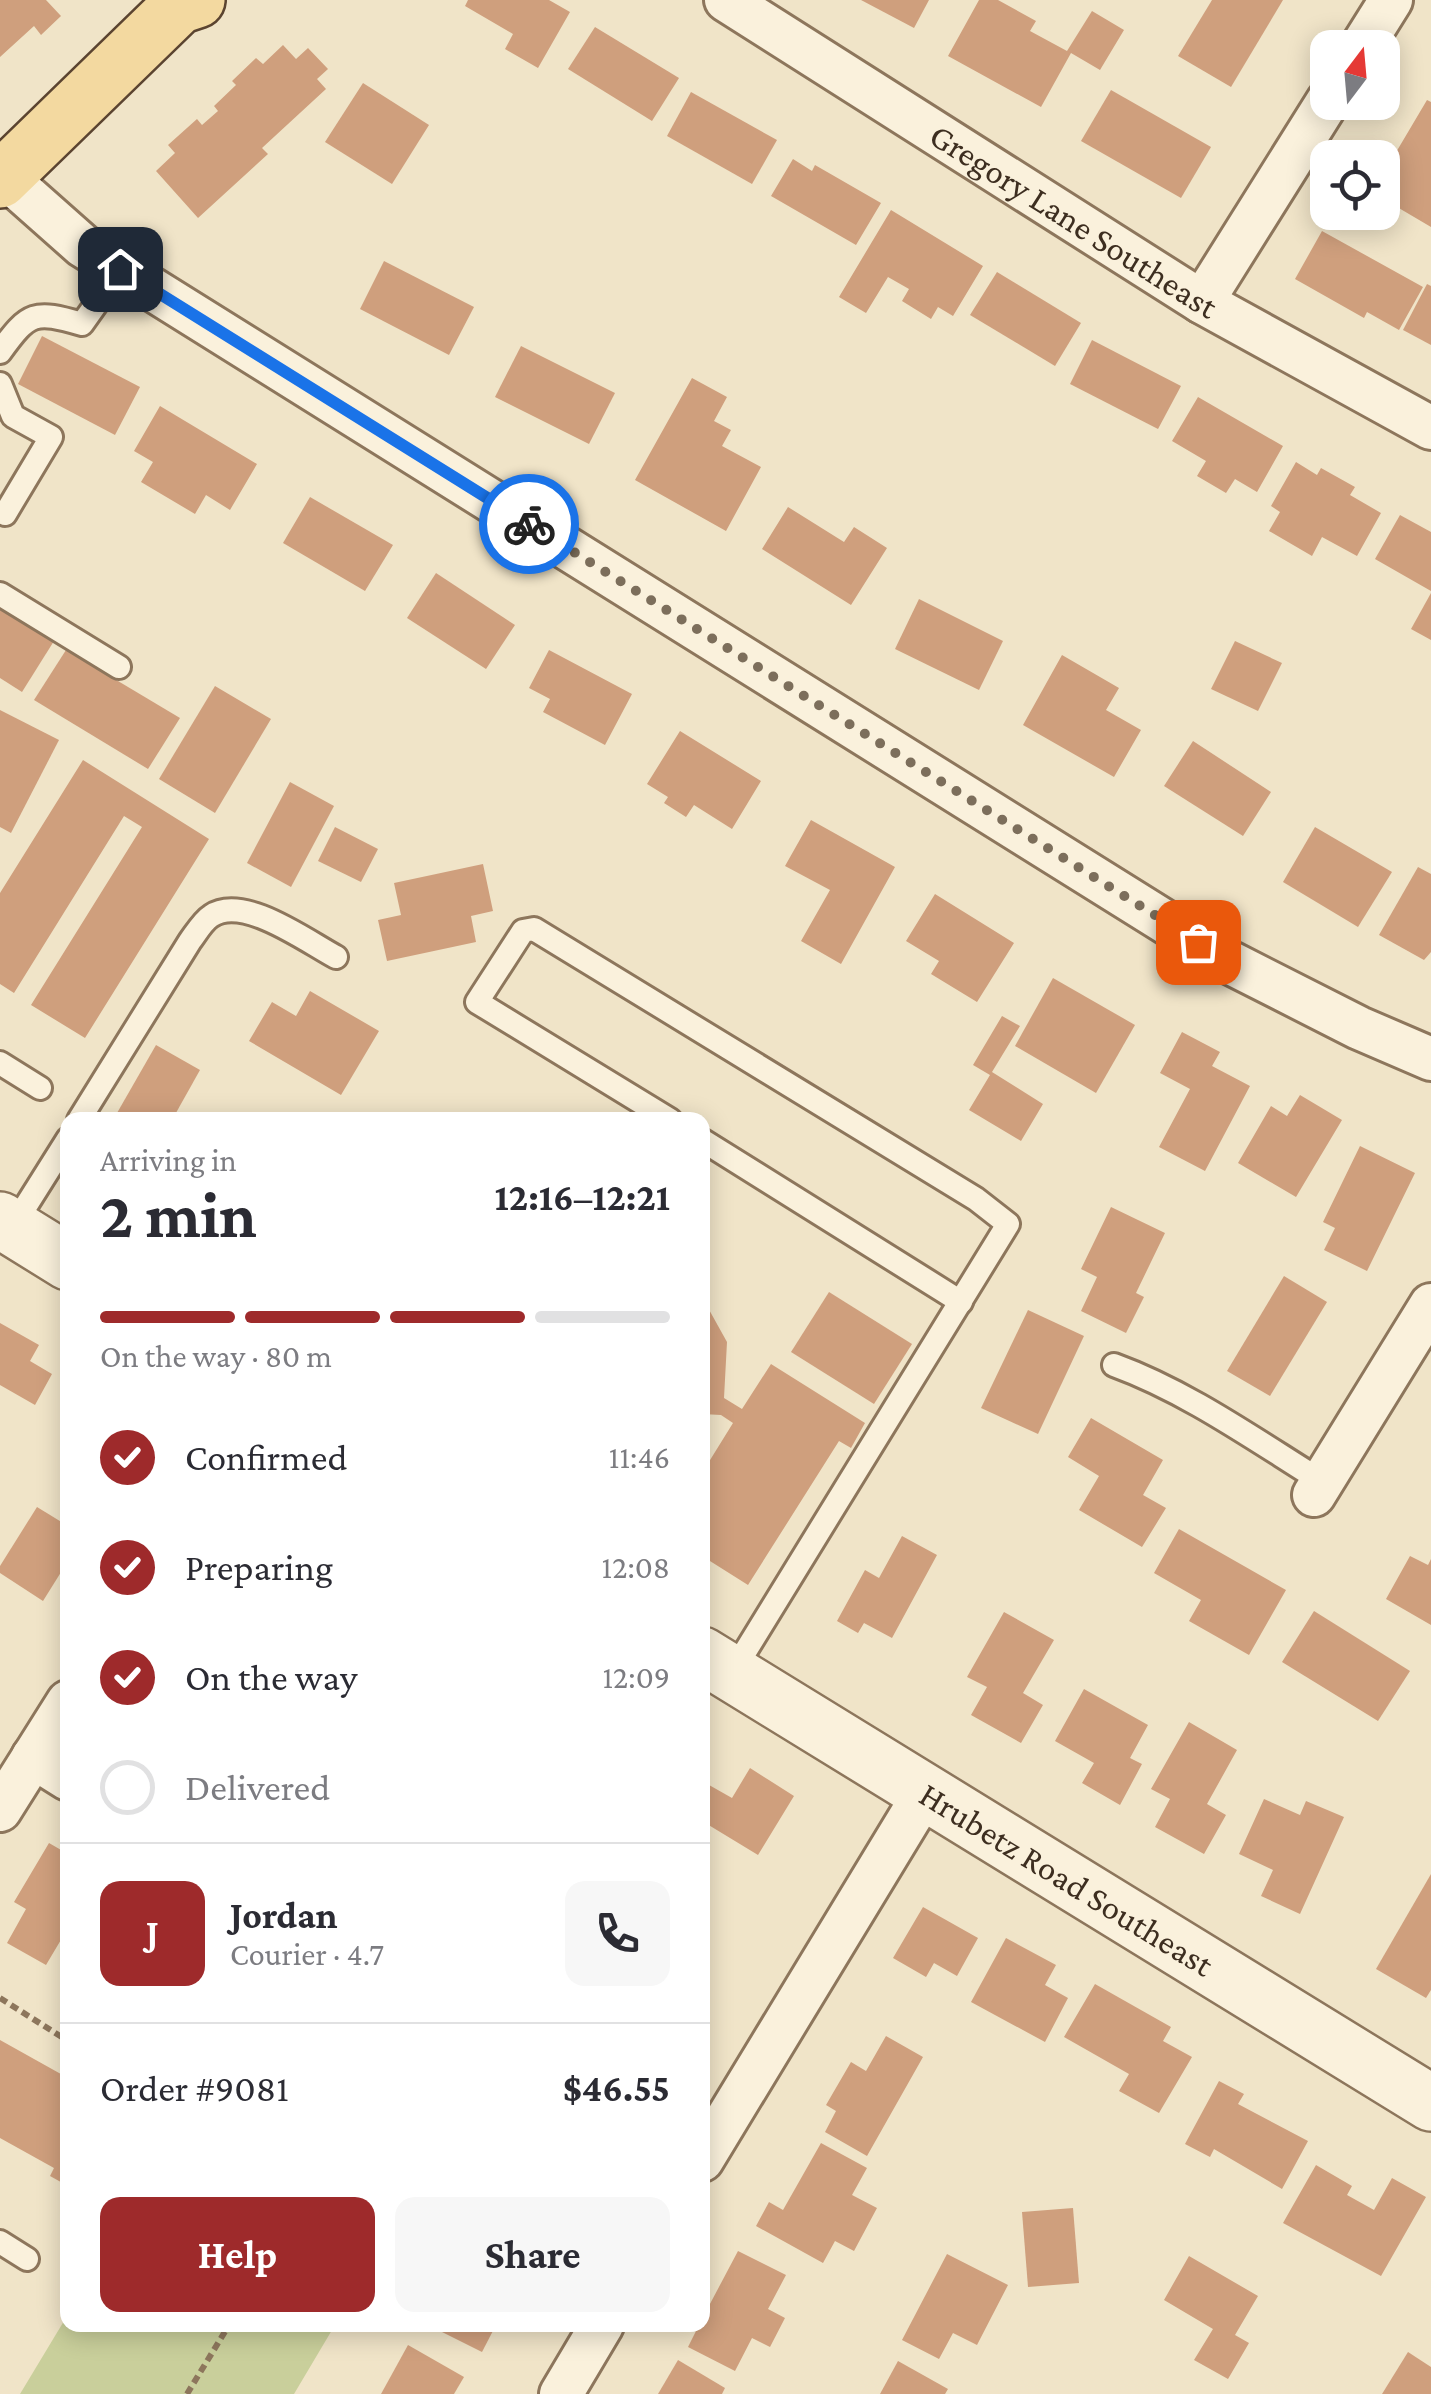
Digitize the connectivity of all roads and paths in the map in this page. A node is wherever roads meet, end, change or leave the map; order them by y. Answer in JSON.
{"nodes":[{"id":1,"x":726,"y":0,"type":"edge"},
{"id":2,"x":1391,"y":0,"type":"edge"},
{"id":3,"x":182,"y":1,"type":"edge"},
{"id":4,"x":1372,"y":30,"type":"edge"},
{"id":5,"x":1316,"y":120,"type":"edge"},
{"id":6,"x":2,"y":178,"type":"edge"},
{"id":7,"x":120,"y":269,"type":"junction"},
{"id":8,"x":1202,"y":302,"type":"junction"},
{"id":9,"x":0,"y":352,"type":"edge"},
{"id":10,"x":0,"y":384,"type":"edge"},
{"id":11,"x":1431,"y":428,"type":"edge"},
{"id":12,"x":4,"y":514,"type":"dead end"},
{"id":13,"x":0,"y":594,"type":"edge"},
{"id":14,"x":118,"y":667,"type":"dead end"},
{"id":15,"x":336,"y":957,"type":"dead end"},
{"id":16,"x":1431,"y":1059,"type":"edge"},
{"id":17,"x":0,"y":1062,"type":"edge"},
{"id":18,"x":40,"y":1088,"type":"dead end"},
{"id":19,"x":637,"y":1111,"type":"edge"},
{"id":20,"x":84,"y":1112,"type":"edge"},
{"id":21,"x":710,"y":1145,"type":"edge"},
{"id":22,"x":60,"y":1150,"type":"edge"},
{"id":23,"x":6,"y":1224,"type":"edge"},
{"id":24,"x":60,"y":1257,"type":"edge"},
{"id":25,"x":960,"y":1302,"type":"junction"},
{"id":26,"x":1431,"y":1305,"type":"edge"},
{"id":27,"x":1114,"y":1365,"type":"dead end"},
{"id":28,"x":1318,"y":1489,"type":"joint"},
{"id":29,"x":717,"y":1664,"type":"edge"},
{"id":30,"x":60,"y":1731,"type":"edge"},
{"id":31,"x":50,"y":1768,"type":"edge"},
{"id":32,"x":926,"y":1791,"type":"junction"},
{"id":33,"x":0,"y":1810,"type":"edge"},
{"id":34,"x":0,"y":1998,"type":"edge"},
{"id":35,"x":60,"y":2036,"type":"edge"},
{"id":36,"x":1431,"y":2102,"type":"edge"},
{"id":37,"x":710,"y":2147,"type":"edge"},
{"id":38,"x":0,"y":2242,"type":"edge"},
{"id":39,"x":26,"y":2259,"type":"dead end"},
{"id":40,"x":226,"y":2332,"type":"edge"},
{"id":41,"x":598,"y":2332,"type":"edge"},
{"id":42,"x":187,"y":2394,"type":"edge"},
{"id":43,"x":561,"y":2394,"type":"edge"}],
"edges":[{"from":1,"to":8,"type":"street","name":"Gregory Lane Southeast"},
{"from":2,"to":4,"type":"street"},
{"from":3,"to":6,"type":"main road"},
{"from":5,"to":8,"type":"street"},
{"from":6,"to":7,"type":"street"},
{"from":7,"to":9,"type":"lane"},
{"from":7,"to":16,"type":"street"},
{"from":8,"to":11,"type":"street","name":"Gregory Lane Southeast"},
{"from":10,"to":12,"type":"lane"},
{"from":13,"to":14,"type":"lane"},
{"from":15,"to":20,"type":"lane"},
{"from":17,"to":18,"type":"lane"},
{"from":19,"to":25,"type":"lane"},
{"from":21,"to":25,"type":"lane"},
{"from":22,"to":23,"type":"lane"},
{"from":23,"to":24,"type":"street"},
{"from":25,"to":29,"type":"lane"},
{"from":26,"to":28,"type":"street"},
{"from":27,"to":28,"type":"lane"},
{"from":29,"to":32,"type":"street","name":"Hrubetz Road Southeast"},
{"from":30,"to":31,"type":"street"},
{"from":31,"to":33,"type":"street"},
{"from":32,"to":36,"type":"street","name":"Hrubetz Road Southeast"},
{"from":32,"to":37,"type":"street"},
{"from":34,"to":35,"type":"path"},
{"from":38,"to":39,"type":"lane"},
{"from":40,"to":42,"type":"path"},
{"from":41,"to":43,"type":"street"}]}
